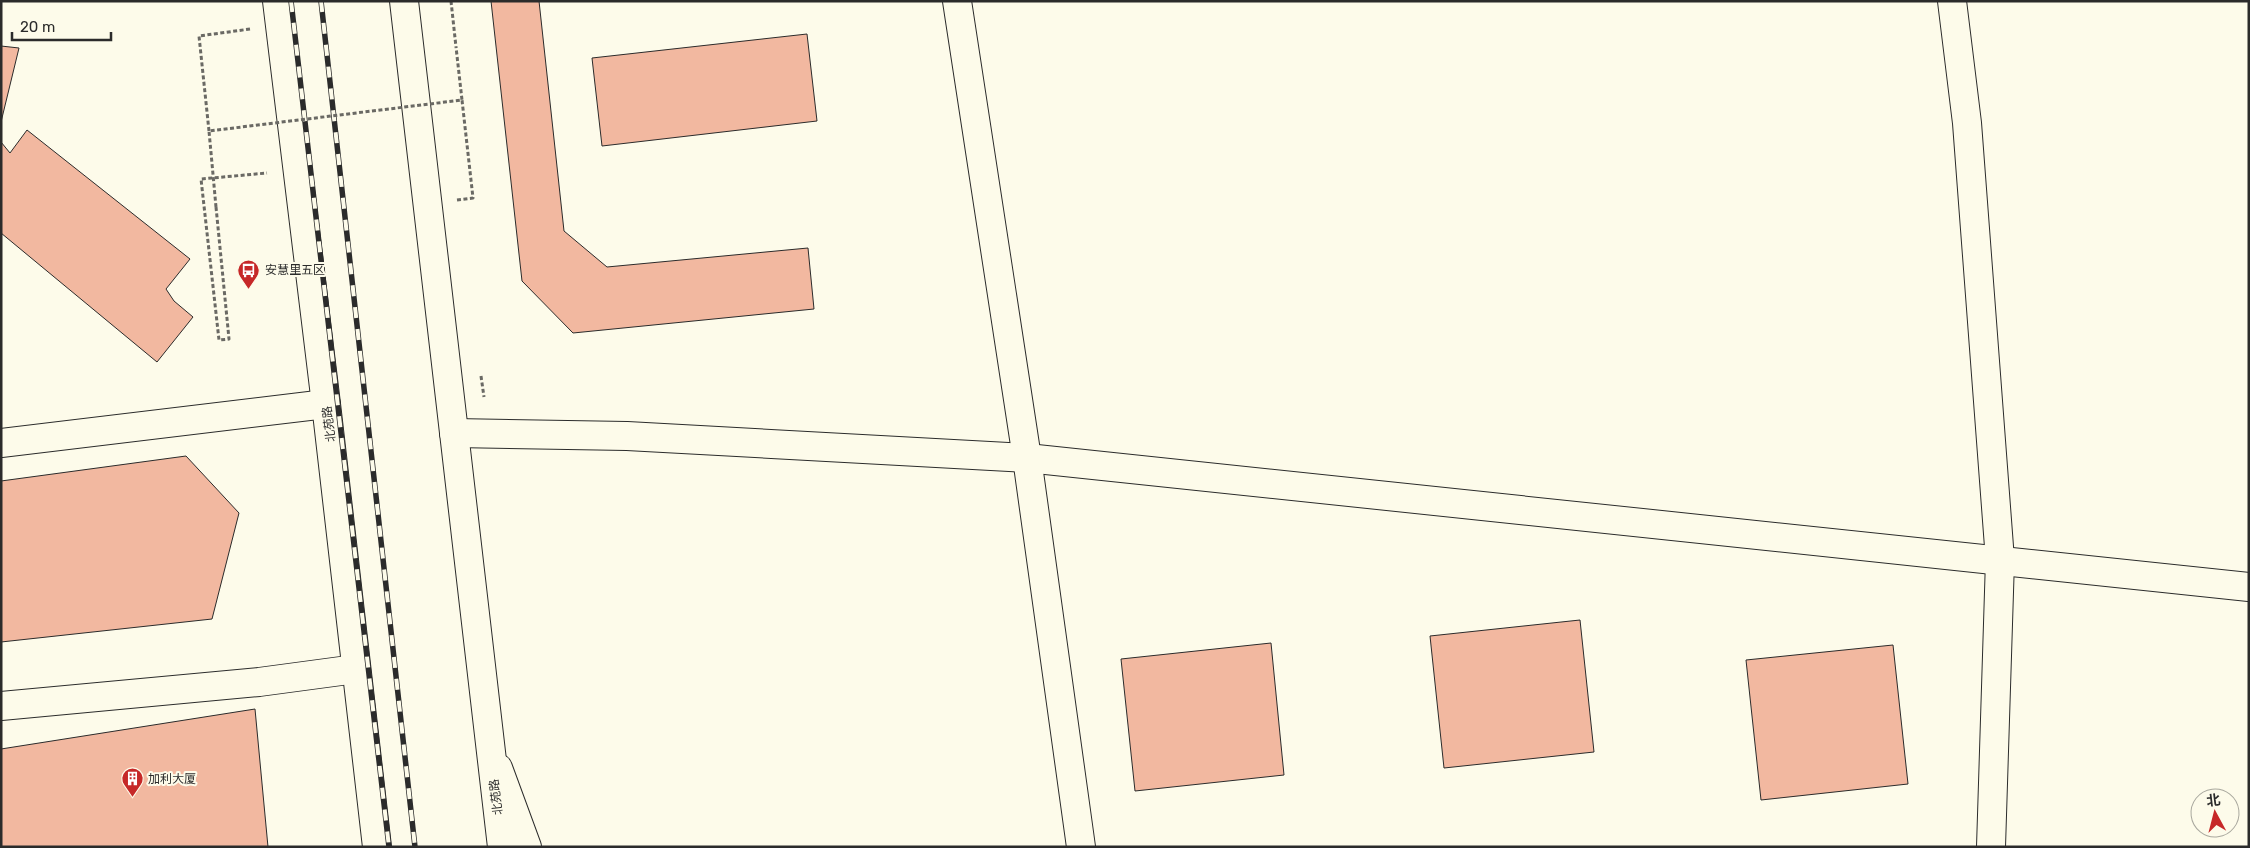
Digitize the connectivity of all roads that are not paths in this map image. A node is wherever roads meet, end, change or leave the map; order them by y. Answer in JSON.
{"nodes":[{"id":1,"x":404,"y":1,"type":"edge"},
{"id":2,"x":957,"y":1,"type":"edge"},
{"id":3,"x":1952,"y":1,"type":"edge"},
{"id":4,"x":279,"y":13,"type":"edge"},
{"id":5,"x":326,"y":404,"type":"junction"},
{"id":6,"x":454,"y":433,"type":"junction"},
{"id":7,"x":1,"y":443,"type":"edge"},
{"id":8,"x":1027,"y":458,"type":"junction"},
{"id":9,"x":2000,"y":560,"type":"junction"},
{"id":10,"x":2249,"y":587,"type":"edge"},
{"id":11,"x":356,"y":669,"type":"junction"},
{"id":12,"x":1,"y":706,"type":"edge"},
{"id":13,"x":491,"y":749,"type":"junction"},
{"id":14,"x":377,"y":847,"type":"edge"},
{"id":15,"x":502,"y":847,"type":"edge"},
{"id":16,"x":527,"y":847,"type":"edge"},
{"id":17,"x":1081,"y":847,"type":"edge"},
{"id":18,"x":1992,"y":847,"type":"edge"}],
"edges":[{"from":1,"to":6,"type":"street","name":"北苑路"},
{"from":2,"to":8,"type":"street"},
{"from":3,"to":9,"type":"street"},
{"from":4,"to":5,"type":"street","name":"北苑路"},
{"from":5,"to":7,"type":"street"},
{"from":5,"to":11,"type":"street","name":"北苑路"},
{"from":6,"to":8,"type":"street"},
{"from":6,"to":13,"type":"street","name":"北苑路"},
{"from":8,"to":9,"type":"street"},
{"from":8,"to":17,"type":"street"},
{"from":9,"to":10,"type":"street"},
{"from":9,"to":18,"type":"street"},
{"from":11,"to":12,"type":"street"},
{"from":11,"to":14,"type":"street","name":"北苑路"},
{"from":13,"to":15,"type":"street","name":"北苑路"},
{"from":13,"to":16,"type":"street"}]}
